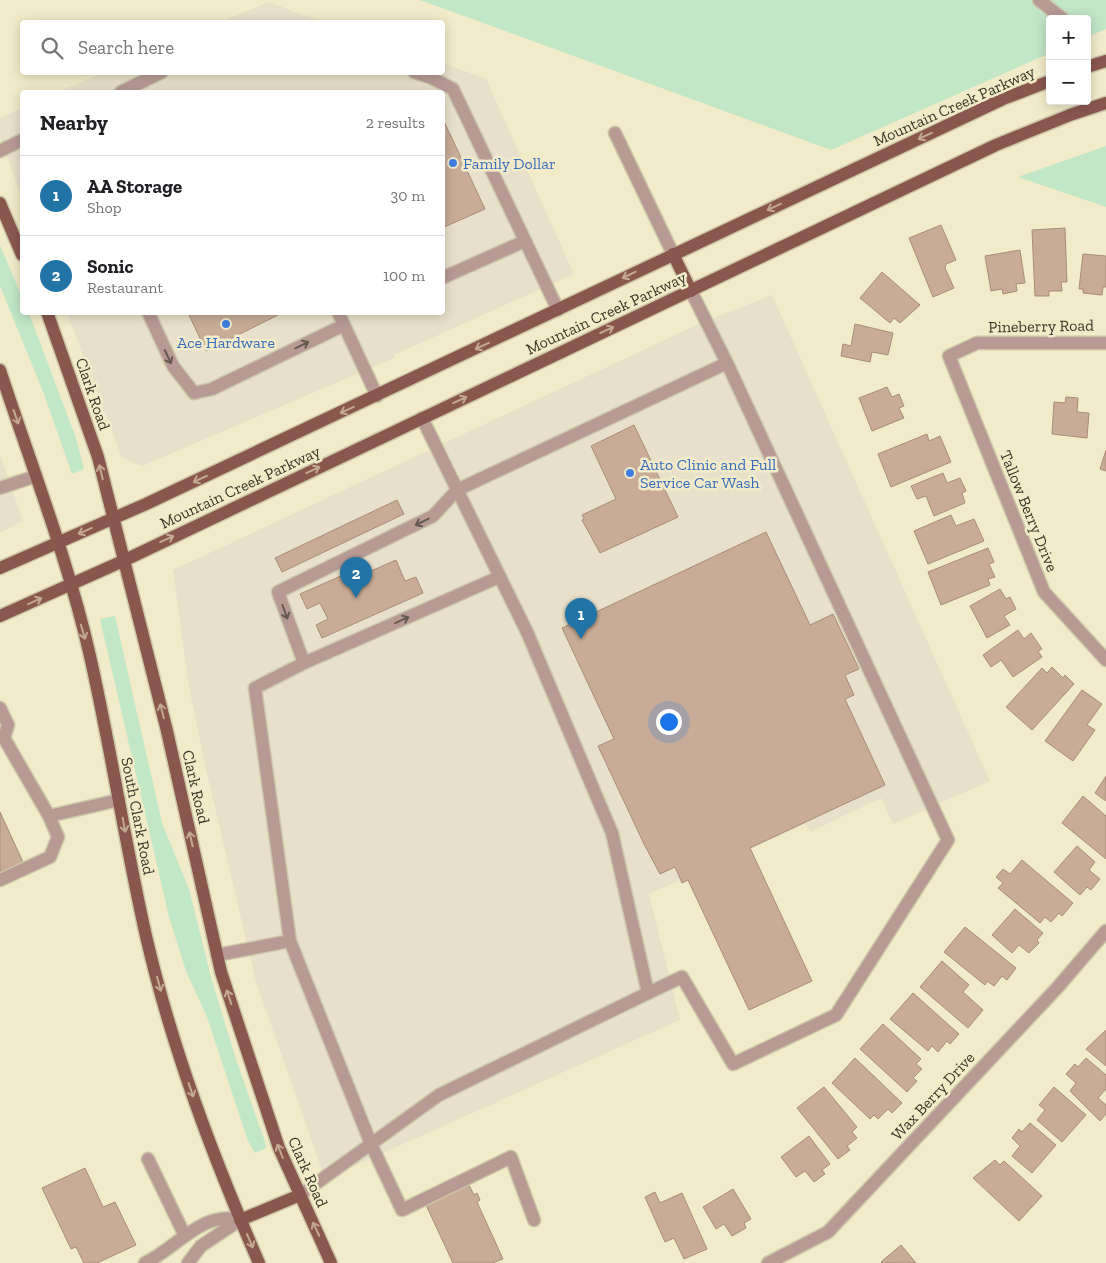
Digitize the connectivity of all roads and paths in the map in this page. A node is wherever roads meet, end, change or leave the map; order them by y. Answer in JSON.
{"nodes":[{"id":1,"x":1039,"y":0,"type":"edge"},
{"id":2,"x":1058,"y":15,"type":"edge"},
{"id":3,"x":1106,"y":61,"type":"edge"},
{"id":4,"x":1091,"y":66,"type":"edge"},
{"id":5,"x":156,"y":75,"type":"edge"},
{"id":6,"x":423,"y":75,"type":"edge"},
{"id":7,"x":1046,"y":82,"type":"edge"},
{"id":8,"x":125,"y":90,"type":"edge"},
{"id":9,"x":1106,"y":103,"type":"edge"},
{"id":10,"x":615,"y":133,"type":"dead end"},
{"id":11,"x":20,"y":141,"type":"edge"},
{"id":12,"x":0,"y":151,"type":"edge"},
{"id":13,"x":0,"y":203,"type":"edge"},
{"id":14,"x":525,"y":241,"type":"junction"},
{"id":15,"x":20,"y":250,"type":"edge"},
{"id":16,"x":672,"y":254,"type":"junction"},
{"id":17,"x":445,"y":277,"type":"edge"},
{"id":18,"x":691,"y":291,"type":"junction"},
{"id":19,"x":558,"y":310,"type":"junction"},
{"id":20,"x":48,"y":315,"type":"edge"},
{"id":21,"x":149,"y":315,"type":"edge"},
{"id":22,"x":339,"y":315,"type":"edge"},
{"id":23,"x":344,"y":325,"type":"junction"},
{"id":24,"x":1106,"y":343,"type":"edge"},
{"id":25,"x":949,"y":356,"type":"joint"},
{"id":26,"x":727,"y":363,"type":"junction"},
{"id":27,"x":1,"y":379,"type":"edge"},
{"id":28,"x":377,"y":396,"type":"junction"},
{"id":29,"x":422,"y":418,"type":"junction"},
{"id":30,"x":36,"y":476,"type":"junction"},
{"id":31,"x":0,"y":488,"type":"edge"},
{"id":32,"x":457,"y":490,"type":"junction"},
{"id":33,"x":112,"y":519,"type":"junction"},
{"id":34,"x":58,"y":543,"type":"junction"},
{"id":35,"x":123,"y":561,"type":"junction"},
{"id":36,"x":0,"y":568,"type":"edge"},
{"id":37,"x":500,"y":578,"type":"junction"},
{"id":38,"x":70,"y":585,"type":"junction"},
{"id":39,"x":0,"y":616,"type":"edge"},
{"id":40,"x":1106,"y":660,"type":"edge"},
{"id":41,"x":304,"y":663,"type":"junction"},
{"id":42,"x":0,"y":708,"type":"edge"},
{"id":43,"x":2,"y":738,"type":"edge"},
{"id":44,"x":119,"y":800,"type":"junction"},
{"id":45,"x":49,"y":816,"type":"junction"},
{"id":46,"x":0,"y":880,"type":"edge"},
{"id":47,"x":1106,"y":931,"type":"edge"},
{"id":48,"x":290,"y":941,"type":"junction"},
{"id":49,"x":217,"y":955,"type":"junction"},
{"id":50,"x":648,"y":993,"type":"junction"},
{"id":51,"x":371,"y":1144,"type":"junction"},
{"id":52,"x":148,"y":1159,"type":"dead end"},
{"id":53,"x":300,"y":1195,"type":"junction"},
{"id":54,"x":240,"y":1220,"type":"junction"},
{"id":55,"x":534,"y":1220,"type":"dead end"},
{"id":56,"x":185,"y":1236,"type":"junction"},
{"id":57,"x":145,"y":1263,"type":"edge"},
{"id":58,"x":188,"y":1263,"type":"edge"},
{"id":59,"x":259,"y":1263,"type":"edge"},
{"id":60,"x":331,"y":1263,"type":"edge"},
{"id":61,"x":768,"y":1263,"type":"edge"}],
"edges":[{"from":1,"to":2,"type":"street"},
{"from":3,"to":4,"type":"main road"},
{"from":5,"to":8,"type":"street"},
{"from":6,"to":14,"type":"street"},
{"from":7,"to":16,"type":"main road","name":"Mountain Creek Parkway","one_way":true},
{"from":9,"to":18,"type":"main road","name":"Mountain Creek Parkway"},
{"from":10,"to":16,"type":"street"},
{"from":11,"to":12,"type":"street"},
{"from":13,"to":15,"type":"main road"},
{"from":14,"to":17,"type":"street"},
{"from":14,"to":19,"type":"street"},
{"from":16,"to":18,"type":"main road"},
{"from":16,"to":19,"type":"main road","name":"Mountain Creek Parkway","one_way":true},
{"from":18,"to":26,"type":"street"},
{"from":29,"to":18,"type":"main road","name":"Mountain Creek Parkway","one_way":true},
{"from":19,"to":28,"type":"main road","name":"Mountain Creek Parkway","one_way":true},
{"from":33,"to":20,"type":"main road","name":"Clark Road","one_way":true},
{"from":21,"to":23,"type":"street","one_way":true},
{"from":22,"to":23,"type":"street"},
{"from":23,"to":28,"type":"street"},
{"from":24,"to":25,"type":"street","name":"Pineberry Road"},
{"from":25,"to":40,"type":"street","name":"Tallow Berry Drive"},
{"from":26,"to":32,"type":"street"},
{"from":26,"to":50,"type":"street"},
{"from":27,"to":30,"type":"main road","name":"South Clark Road","one_way":true},
{"from":28,"to":33,"type":"main road","name":"Mountain Creek Parkway","one_way":true},
{"from":29,"to":32,"type":"street"},
{"from":35,"to":29,"type":"main road","name":"Mountain Creek Parkway","one_way":true},
{"from":30,"to":31,"type":"street"},
{"from":30,"to":34,"type":"main road","name":"South Clark Road"},
{"from":32,"to":37,"type":"street"},
{"from":32,"to":41,"type":"street","one_way":true},
{"from":33,"to":34,"type":"main road","name":"Mountain Creek Parkway","one_way":true},
{"from":33,"to":35,"type":"main road","name":"Clark Road"},
{"from":34,"to":36,"type":"main road","name":"Mountain Creek Parkway"},
{"from":34,"to":38,"type":"main road","name":"South Clark Road"},
{"from":35,"to":38,"type":"main road","name":"Mountain Creek Parkway"},
{"from":49,"to":35,"type":"main road","name":"Clark Road","one_way":true},
{"from":41,"to":37,"type":"street","one_way":true},
{"from":37,"to":50,"type":"street"},
{"from":39,"to":38,"type":"main road","name":"Mountain Creek Parkway","one_way":true},
{"from":38,"to":44,"type":"main road","name":"South Clark Road","one_way":true},
{"from":41,"to":48,"type":"street"},
{"from":42,"to":43,"type":"street"},
{"from":43,"to":45,"type":"street"},
{"from":44,"to":45,"type":"street"},
{"from":44,"to":54,"type":"main road","name":"South Clark Road","one_way":true},
{"from":45,"to":46,"type":"street"},
{"from":47,"to":61,"type":"street","name":"Wax Berry Drive"},
{"from":48,"to":49,"type":"street"},
{"from":48,"to":51,"type":"street"},
{"from":53,"to":49,"type":"main road","name":"Clark Road","one_way":true},
{"from":50,"to":51,"type":"street"},
{"from":51,"to":53,"type":"street"},
{"from":51,"to":55,"type":"street"},
{"from":52,"to":56,"type":"street"},
{"from":53,"to":54,"type":"main road"},
{"from":60,"to":53,"type":"main road","name":"Clark Road","one_way":true},
{"from":54,"to":56,"type":"street"},
{"from":54,"to":58,"type":"street"},
{"from":54,"to":59,"type":"main road","name":"South Clark Road","one_way":true},
{"from":56,"to":57,"type":"street"}]}
